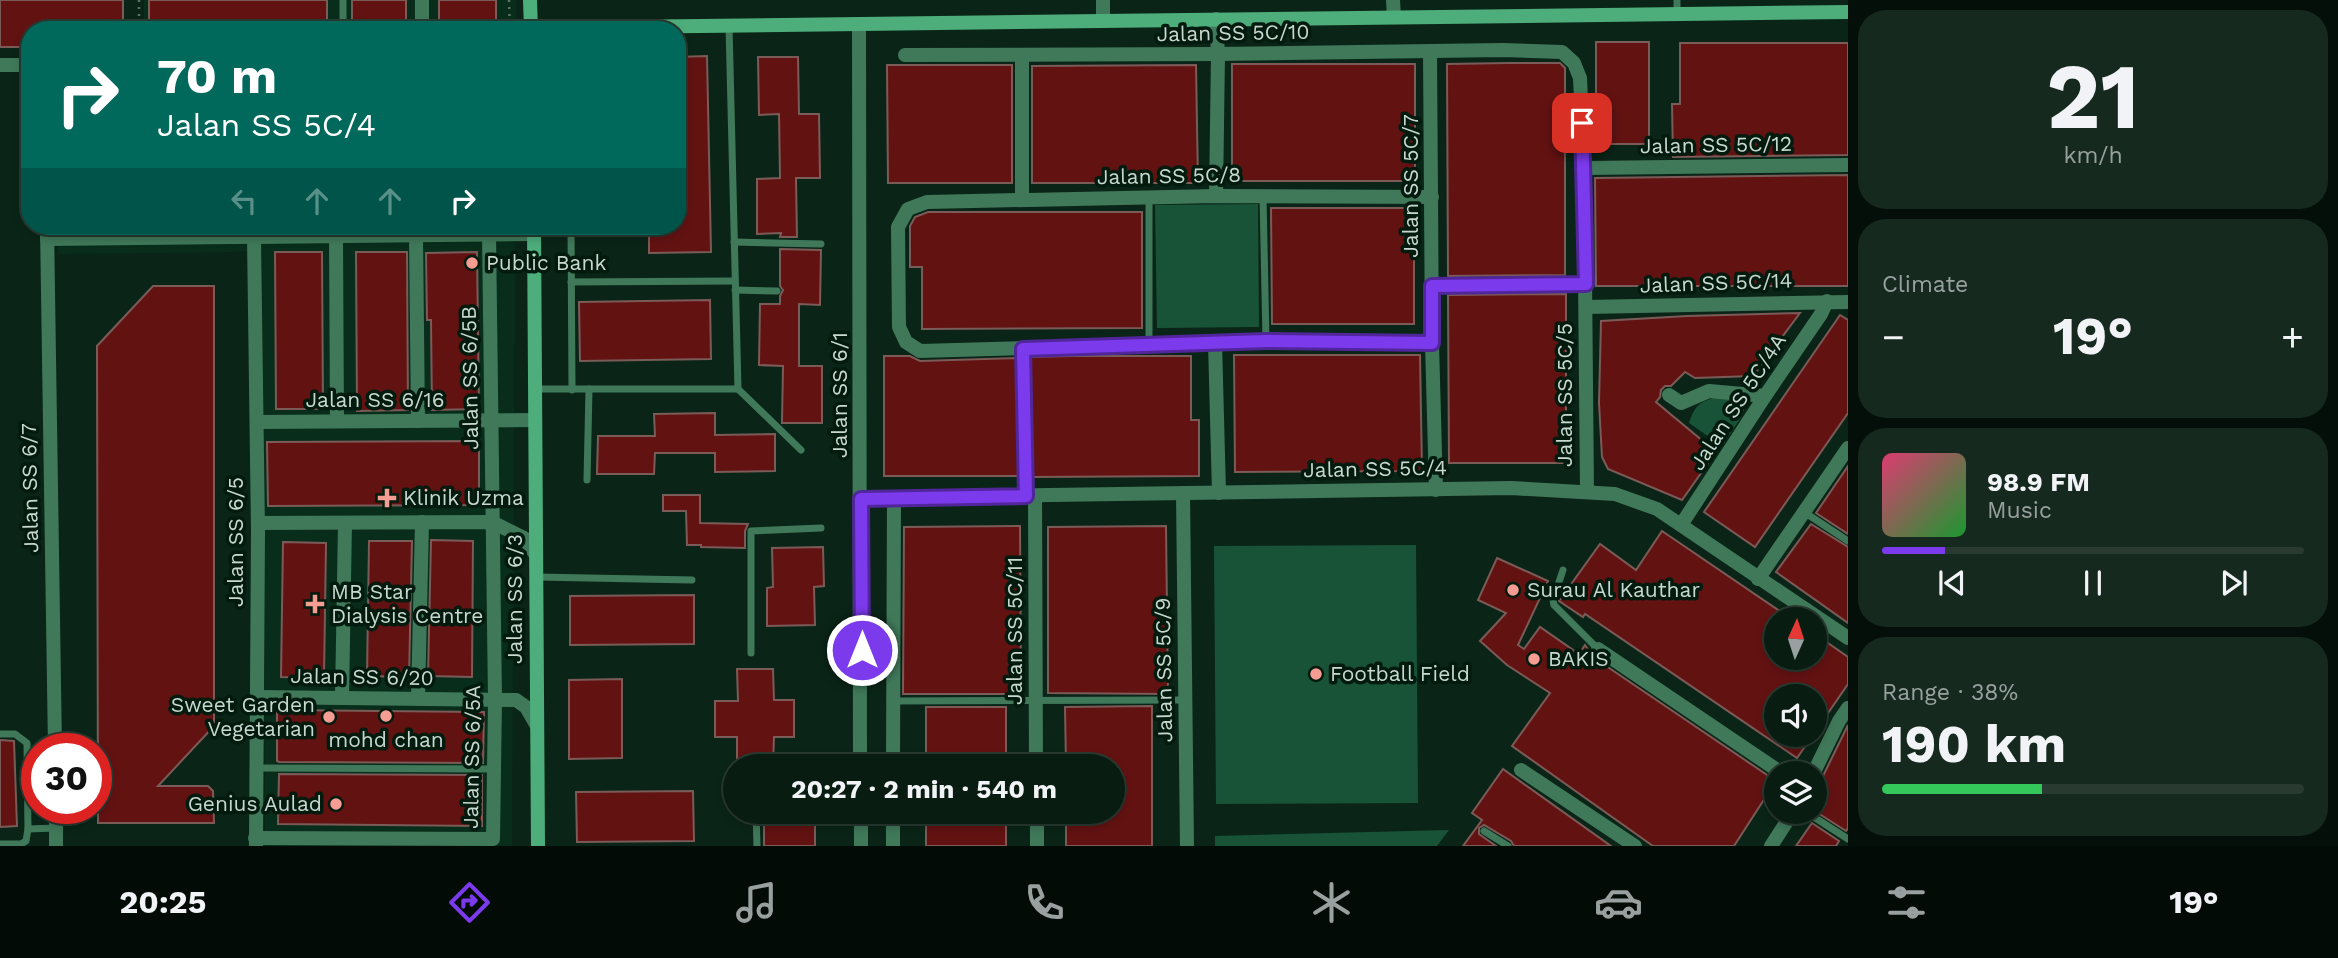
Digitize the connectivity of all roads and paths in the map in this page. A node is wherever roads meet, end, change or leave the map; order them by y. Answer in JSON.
{"nodes":[{"id":1,"x":139,"y":0,"type":"edge"},
{"id":2,"x":343,"y":0,"type":"edge"},
{"id":3,"x":422,"y":0,"type":"edge"},
{"id":4,"x":509,"y":0,"type":"edge"},
{"id":5,"x":530,"y":0,"type":"edge"},
{"id":6,"x":1103,"y":0,"type":"edge"},
{"id":7,"x":1393,"y":0,"type":"edge"},
{"id":8,"x":1677,"y":7,"type":"edge"},
{"id":9,"x":1848,"y":12,"type":"edge"},
{"id":10,"x":1394,"y":17,"type":"junction"},
{"id":11,"x":1216,"y":19,"type":"junction"},
{"id":12,"x":139,"y":21,"type":"edge"},
{"id":13,"x":343,"y":21,"type":"edge"},
{"id":14,"x":422,"y":21,"type":"edge"},
{"id":15,"x":510,"y":21,"type":"edge"},
{"id":16,"x":531,"y":21,"type":"edge"},
{"id":17,"x":1103,"y":21,"type":"junction"},
{"id":18,"x":859,"y":24,"type":"junction"},
{"id":19,"x":729,"y":25,"type":"junction"},
{"id":20,"x":686,"y":26,"type":"edge"},
{"id":21,"x":1430,"y":51,"type":"junction"},
{"id":22,"x":1562,"y":52,"type":"joint"},
{"id":23,"x":1218,"y":54,"type":"junction"},
{"id":24,"x":905,"y":55,"type":"dead end"},
{"id":25,"x":1022,"y":56,"type":"junction"},
{"id":26,"x":0,"y":65,"type":"edge"},
{"id":27,"x":21,"y":65,"type":"edge"},
{"id":28,"x":1848,"y":165,"type":"edge"},
{"id":29,"x":1584,"y":168,"type":"junction"},
{"id":30,"x":1216,"y":196,"type":"junction"},
{"id":31,"x":1263,"y":196,"type":"junction"},
{"id":32,"x":1432,"y":197,"type":"junction"},
{"id":33,"x":1149,"y":198,"type":"junction"},
{"id":34,"x":1022,"y":199,"type":"junction"},
{"id":35,"x":47,"y":235,"type":"edge"},
{"id":36,"x":150,"y":235,"type":"edge"},
{"id":37,"x":416,"y":235,"type":"joint"},
{"id":38,"x":489,"y":235,"type":"edge"},
{"id":39,"x":534,"y":235,"type":"edge"},
{"id":40,"x":571,"y":235,"type":"edge"},
{"id":41,"x":336,"y":236,"type":"junction"},
{"id":42,"x":254,"y":237,"type":"junction"},
{"id":43,"x":734,"y":242,"type":"junction"},
{"id":44,"x":821,"y":244,"type":"dead end"},
{"id":45,"x":571,"y":282,"type":"junction"},
{"id":46,"x":1586,"y":284,"type":"junction"},
{"id":47,"x":735,"y":285,"type":"junction"},
{"id":48,"x":1432,"y":286,"type":"junction"},
{"id":49,"x":777,"y":291,"type":"dead end"},
{"id":50,"x":1827,"y":301,"type":"junction"},
{"id":51,"x":1848,"y":302,"type":"edge"},
{"id":52,"x":1586,"y":307,"type":"junction"},
{"id":53,"x":1266,"y":341,"type":"junction"},
{"id":54,"x":1215,"y":342,"type":"junction"},
{"id":55,"x":1432,"y":343,"type":"junction"},
{"id":56,"x":1149,"y":344,"type":"junction"},
{"id":57,"x":1023,"y":349,"type":"junction"},
{"id":58,"x":535,"y":389,"type":"junction"},
{"id":59,"x":589,"y":389,"type":"junction"},
{"id":60,"x":738,"y":389,"type":"junction"},
{"id":61,"x":572,"y":390,"type":"junction"},
{"id":62,"x":1669,"y":395,"type":"dead end"},
{"id":63,"x":1765,"y":396,"type":"junction"},
{"id":64,"x":493,"y":420,"type":"junction"},
{"id":65,"x":535,"y":420,"type":"junction"},
{"id":66,"x":337,"y":421,"type":"junction"},
{"id":67,"x":418,"y":421,"type":"junction"},
{"id":68,"x":257,"y":422,"type":"junction"},
{"id":69,"x":1848,"y":448,"type":"edge"},
{"id":70,"x":801,"y":450,"type":"dead end"},
{"id":71,"x":587,"y":480,"type":"dead end"},
{"id":72,"x":1436,"y":489,"type":"junction"},
{"id":73,"x":1587,"y":491,"type":"junction"},
{"id":74,"x":1219,"y":493,"type":"junction"},
{"id":75,"x":1183,"y":494,"type":"junction"},
{"id":76,"x":1030,"y":496,"type":"junction"},
{"id":77,"x":894,"y":498,"type":"junction"},
{"id":78,"x":861,"y":499,"type":"junction"},
{"id":79,"x":1804,"y":512,"type":"junction"},
{"id":80,"x":422,"y":522,"type":"junction"},
{"id":81,"x":492,"y":522,"type":"junction"},
{"id":82,"x":258,"y":523,"type":"junction"},
{"id":83,"x":345,"y":523,"type":"junction"},
{"id":84,"x":1681,"y":525,"type":"junction"},
{"id":85,"x":821,"y":528,"type":"dead end"},
{"id":86,"x":1848,"y":541,"type":"edge"},
{"id":87,"x":536,"y":555,"type":"junction"},
{"id":88,"x":1563,"y":570,"type":"dead end"},
{"id":89,"x":536,"y":577,"type":"junction"},
{"id":90,"x":1758,"y":579,"type":"junction"},
{"id":91,"x":692,"y":580,"type":"dead end"},
{"id":92,"x":1848,"y":638,"type":"edge"},
{"id":93,"x":1598,"y":649,"type":"joint"},
{"id":94,"x":751,"y":653,"type":"dead end"},
{"id":95,"x":257,"y":697,"type":"junction"},
{"id":96,"x":342,"y":698,"type":"junction"},
{"id":97,"x":418,"y":699,"type":"junction"},
{"id":98,"x":495,"y":700,"type":"junction"},
{"id":99,"x":1036,"y":700,"type":"junction"},
{"id":100,"x":1185,"y":700,"type":"junction"},
{"id":101,"x":893,"y":701,"type":"junction"},
{"id":102,"x":1848,"y":708,"type":"edge"},
{"id":103,"x":537,"y":726,"type":"junction"},
{"id":104,"x":55,"y":733,"type":"edge"},
{"id":105,"x":0,"y":734,"type":"edge"},
{"id":106,"x":21,"y":737,"type":"edge"},
{"id":107,"x":860,"y":754,"type":"edge"},
{"id":108,"x":893,"y":754,"type":"edge"},
{"id":109,"x":1036,"y":754,"type":"edge"},
{"id":110,"x":1764,"y":761,"type":"edge"},
{"id":111,"x":1819,"y":761,"type":"edge"},
{"id":112,"x":256,"y":768,"type":"junction"},
{"id":113,"x":494,"y":769,"type":"junction"},
{"id":114,"x":1521,"y":770,"type":"dead end"},
{"id":115,"x":28,"y":824,"type":"edge"},
{"id":116,"x":56,"y":824,"type":"edge"},
{"id":117,"x":756,"y":824,"type":"edge"},
{"id":118,"x":861,"y":824,"type":"edge"},
{"id":119,"x":893,"y":824,"type":"edge"},
{"id":120,"x":1037,"y":824,"type":"edge"},
{"id":121,"x":1785,"y":824,"type":"edge"},
{"id":122,"x":1825,"y":824,"type":"edge"},
{"id":123,"x":56,"y":828,"type":"junction"},
{"id":124,"x":28,"y":829,"type":"junction"},
{"id":125,"x":1483,"y":831,"type":"dead end"},
{"id":126,"x":1848,"y":839,"type":"edge"},
{"id":127,"x":256,"y":842,"type":"edge"},
{"id":128,"x":0,"y":844,"type":"edge"},
{"id":129,"x":56,"y":846,"type":"edge"},
{"id":130,"x":538,"y":846,"type":"edge"},
{"id":131,"x":757,"y":846,"type":"edge"},
{"id":132,"x":861,"y":846,"type":"edge"},
{"id":133,"x":893,"y":846,"type":"edge"},
{"id":134,"x":1037,"y":846,"type":"edge"},
{"id":135,"x":1187,"y":846,"type":"edge"},
{"id":136,"x":1507,"y":846,"type":"edge"},
{"id":137,"x":1635,"y":846,"type":"edge"},
{"id":138,"x":1771,"y":846,"type":"edge"}],
"edges":[{"from":1,"to":12,"type":"path"},
{"from":2,"to":13,"type":"lane"},
{"from":3,"to":14,"type":"street"},
{"from":4,"to":15,"type":"path"},
{"from":5,"to":16,"type":"street"},
{"from":6,"to":17,"type":"street"},
{"from":7,"to":10,"type":"street"},
{"from":8,"to":9,"type":"street"},
{"from":8,"to":10,"type":"street"},
{"from":10,"to":11,"type":"street"},
{"from":11,"to":17,"type":"street"},
{"from":11,"to":23,"type":"street"},
{"from":17,"to":18,"type":"street"},
{"from":18,"to":19,"type":"street"},
{"from":18,"to":78,"type":"street","name":"Jalan SS 6/1"},
{"from":19,"to":20,"type":"street"},
{"from":19,"to":43,"type":"lane"},
{"from":21,"to":22,"type":"street","name":"Jalan SS 5C/10"},
{"from":21,"to":23,"type":"street","name":"Jalan SS 5C/10"},
{"from":21,"to":32,"type":"street","name":"Jalan SS 5C/7"},
{"from":22,"to":29,"type":"street","name":"Jalan SS 5C/5"},
{"from":23,"to":25,"type":"street","name":"Jalan SS 5C/10"},
{"from":23,"to":30,"type":"street"},
{"from":24,"to":25,"type":"street","name":"Jalan SS 5C/10"},
{"from":25,"to":34,"type":"street"},
{"from":26,"to":27,"type":"street"},
{"from":28,"to":29,"type":"street","name":"Jalan SS 5C/12"},
{"from":29,"to":46,"type":"street","name":"Jalan SS 5C/5"},
{"from":30,"to":31,"type":"street","name":"Jalan SS 5C/8"},
{"from":30,"to":33,"type":"street","name":"Jalan SS 5C/8"},
{"from":31,"to":32,"type":"street","name":"Jalan SS 5C/8"},
{"from":31,"to":53,"type":"lane"},
{"from":32,"to":48,"type":"street","name":"Jalan SS 5C/7"},
{"from":33,"to":34,"type":"street","name":"Jalan SS 5C/8"},
{"from":33,"to":56,"type":"lane"},
{"from":34,"to":57,"type":"street","name":"Jalan SS 5C/8"},
{"from":35,"to":104,"type":"street","name":"Jalan SS 6/7"},
{"from":36,"to":42,"type":"street"},
{"from":37,"to":41,"type":"street"},
{"from":37,"to":67,"type":"street"},
{"from":38,"to":64,"type":"street","name":"Jalan SS 6/5B"},
{"from":39,"to":58,"type":"street","name":"Jalan SS 6/3"},
{"from":40,"to":45,"type":"lane"},
{"from":41,"to":42,"type":"street"},
{"from":41,"to":66,"type":"street"},
{"from":42,"to":68,"type":"street","name":"Jalan SS 6/5"},
{"from":43,"to":44,"type":"lane"},
{"from":43,"to":47,"type":"lane"},
{"from":45,"to":47,"type":"lane"},
{"from":45,"to":61,"type":"lane"},
{"from":46,"to":48,"type":"street"},
{"from":46,"to":52,"type":"street","name":"Jalan SS 5C/5"},
{"from":47,"to":49,"type":"lane"},
{"from":47,"to":60,"type":"lane"},
{"from":48,"to":55,"type":"street","name":"Jalan SS 5C/7"},
{"from":50,"to":51,"type":"street","name":"Jalan SS 5C/14"},
{"from":50,"to":52,"type":"street","name":"Jalan SS 5C/14"},
{"from":50,"to":63,"type":"street","name":"Jalan SS 5C/4A"},
{"from":52,"to":73,"type":"street","name":"Jalan SS 5C/5"},
{"from":53,"to":54,"type":"street"},
{"from":53,"to":55,"type":"street"},
{"from":54,"to":56,"type":"street"},
{"from":54,"to":74,"type":"street"},
{"from":55,"to":72,"type":"street","name":"Jalan SS 5C/7"},
{"from":56,"to":57,"type":"street"},
{"from":57,"to":76,"type":"lane"},
{"from":58,"to":61,"type":"lane"},
{"from":58,"to":65,"type":"street","name":"Jalan SS 6/3"},
{"from":59,"to":60,"type":"lane"},
{"from":59,"to":61,"type":"lane"},
{"from":59,"to":71,"type":"lane"},
{"from":60,"to":70,"type":"lane"},
{"from":62,"to":63,"type":"street"},
{"from":63,"to":84,"type":"street","name":"Jalan SS 5C/4A"},
{"from":64,"to":65,"type":"street","name":"Jalan SS 6/16"},
{"from":64,"to":67,"type":"street","name":"Jalan SS 6/16"},
{"from":64,"to":81,"type":"street","name":"Jalan SS 6/5B"},
{"from":65,"to":87,"type":"street","name":"Jalan SS 6/3"},
{"from":66,"to":67,"type":"street","name":"Jalan SS 6/16"},
{"from":66,"to":68,"type":"street","name":"Jalan SS 6/16"},
{"from":68,"to":82,"type":"street","name":"Jalan SS 6/5"},
{"from":69,"to":79,"type":"street"},
{"from":72,"to":73,"type":"street","name":"Jalan SS 5C/4"},
{"from":72,"to":74,"type":"street","name":"Jalan SS 5C/4"},
{"from":73,"to":84,"type":"street","name":"Jalan SS 5C/4"},
{"from":74,"to":75,"type":"street","name":"Jalan SS 5C/4"},
{"from":75,"to":76,"type":"street","name":"Jalan SS 5C/4"},
{"from":75,"to":100,"type":"street","name":"Jalan SS 5C/9"},
{"from":76,"to":77,"type":"street","name":"Jalan SS 5C/4"},
{"from":76,"to":99,"type":"street","name":"Jalan SS 5C/11"},
{"from":77,"to":78,"type":"street","name":"Jalan SS 5C/4"},
{"from":77,"to":101,"type":"street"},
{"from":78,"to":107,"type":"street","name":"Jalan SS 6/1"},
{"from":79,"to":86,"type":"lane"},
{"from":79,"to":90,"type":"street"},
{"from":80,"to":81,"type":"street"},
{"from":80,"to":83,"type":"street"},
{"from":80,"to":97,"type":"street"},
{"from":81,"to":87,"type":"street"},
{"from":81,"to":98,"type":"street","name":"Jalan SS 6/5A"},
{"from":82,"to":83,"type":"street"},
{"from":82,"to":95,"type":"street","name":"Jalan SS 6/5"},
{"from":83,"to":96,"type":"street"},
{"from":84,"to":90,"type":"street","name":"Jalan SS 5C/4"},
{"from":85,"to":94,"type":"lane"},
{"from":87,"to":89,"type":"street","name":"Jalan SS 6/3"},
{"from":88,"to":93,"type":"lane"},
{"from":89,"to":91,"type":"lane"},
{"from":89,"to":103,"type":"street","name":"Jalan SS 6/3"},
{"from":90,"to":92,"type":"street","name":"Jalan SS 5C/4"},
{"from":93,"to":110,"type":"street"},
{"from":95,"to":96,"type":"street","name":"Jalan SS 6/20"},
{"from":95,"to":112,"type":"street","name":"Jalan SS 6/5"},
{"from":96,"to":97,"type":"street","name":"Jalan SS 6/20"},
{"from":97,"to":98,"type":"street","name":"Jalan SS 6/20"},
{"from":98,"to":103,"type":"street","name":"Jalan SS 6/20"},
{"from":98,"to":113,"type":"street","name":"Jalan SS 6/5A"},
{"from":99,"to":100,"type":"lane"},
{"from":99,"to":101,"type":"lane"},
{"from":99,"to":109,"type":"street","name":"Jalan SS 5C/11"},
{"from":100,"to":135,"type":"street","name":"Jalan SS 5C/9"},
{"from":101,"to":108,"type":"street"},
{"from":102,"to":111,"type":"street"},
{"from":103,"to":130,"type":"street","name":"Jalan SS 6/3"},
{"from":105,"to":106,"type":"lane"},
{"from":112,"to":113,"type":"lane"},
{"from":112,"to":127,"type":"street","name":"Jalan SS 6/5"},
{"from":113,"to":127,"type":"street","name":"Jalan SS 6/5A"},
{"from":114,"to":137,"type":"street"},
{"from":115,"to":124,"type":"lane"},
{"from":116,"to":123,"type":"street"},
{"from":117,"to":131,"type":"lane"},
{"from":118,"to":132,"type":"street"},
{"from":119,"to":133,"type":"street"},
{"from":120,"to":134,"type":"street"},
{"from":121,"to":138,"type":"street"},
{"from":122,"to":126,"type":"lane"},
{"from":123,"to":124,"type":"lane"},
{"from":123,"to":129,"type":"street"},
{"from":124,"to":128,"type":"lane"},
{"from":125,"to":136,"type":"lane"}]}
